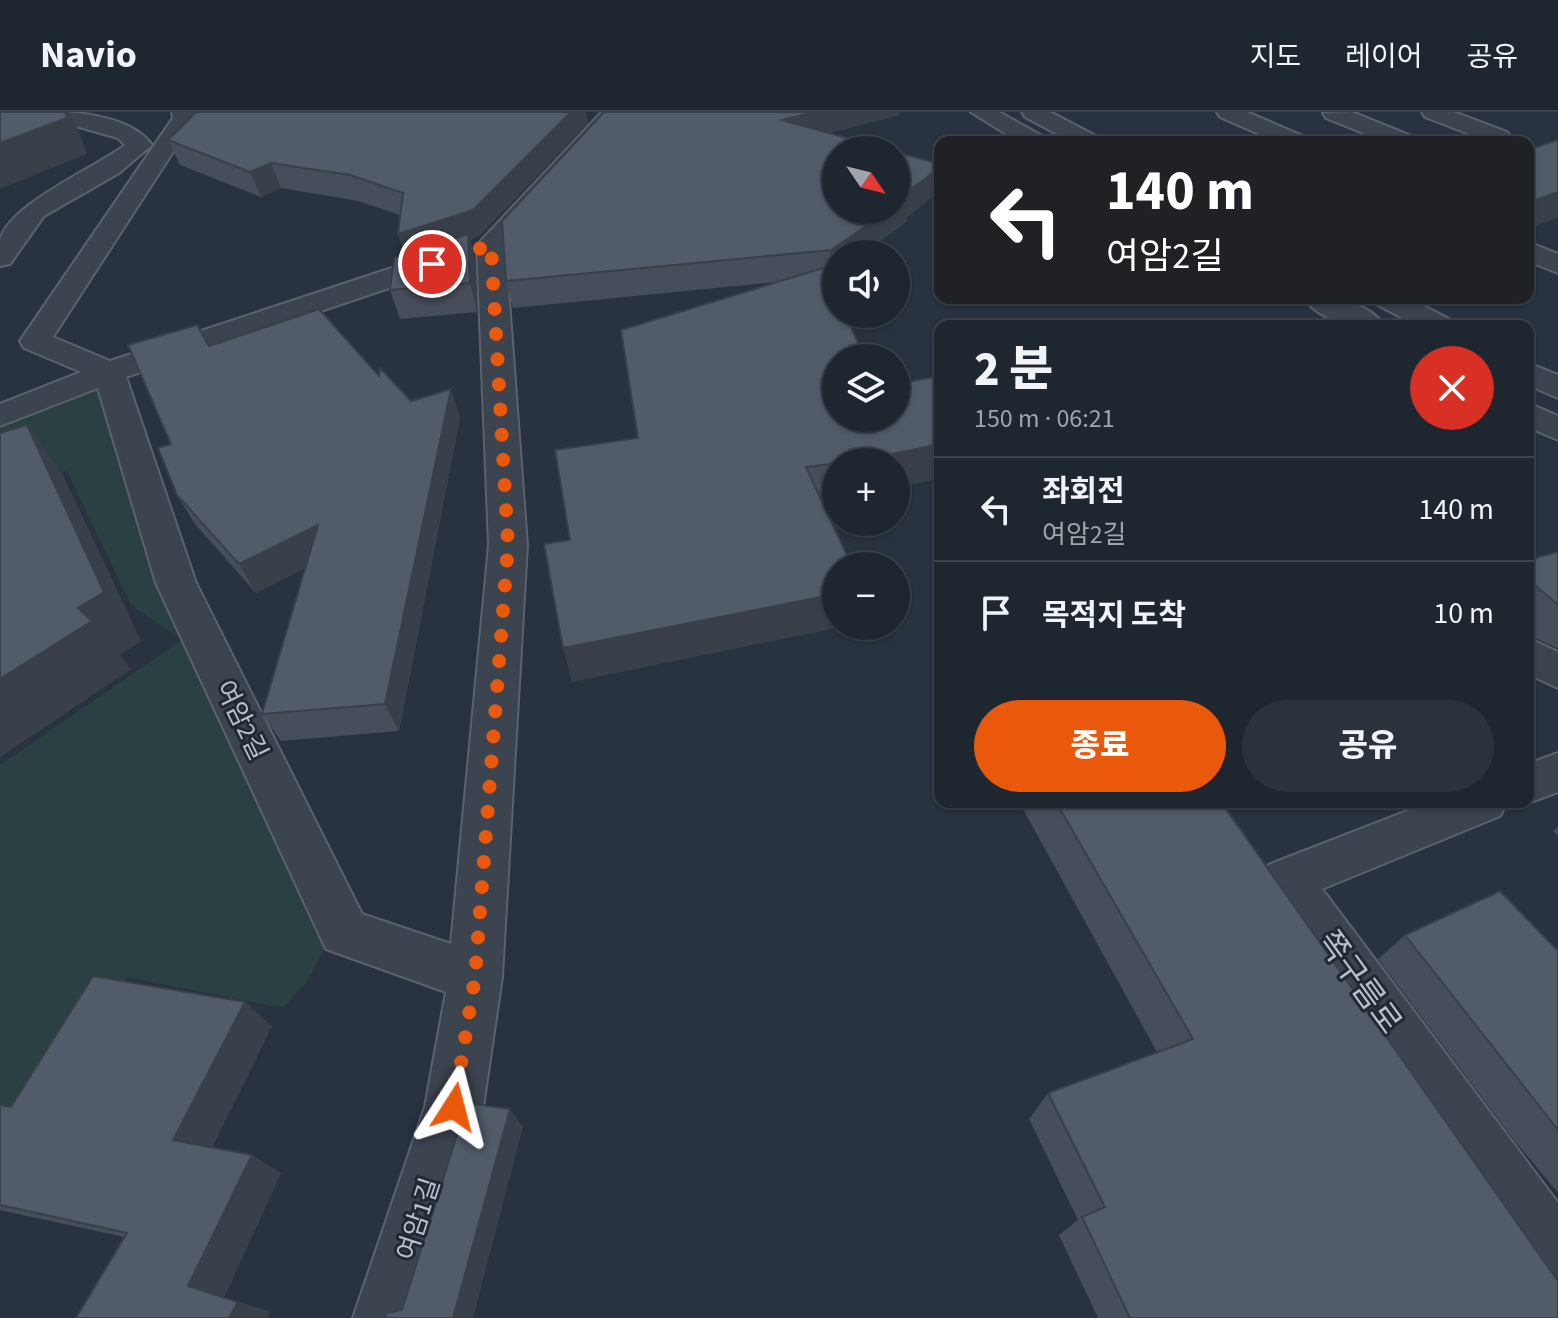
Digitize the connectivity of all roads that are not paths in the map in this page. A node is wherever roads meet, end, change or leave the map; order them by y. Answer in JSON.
{"nodes":[{"id":1,"x":28,"y":112,"type":"edge"},
{"id":2,"x":183,"y":112,"type":"edge"},
{"id":3,"x":982,"y":112,"type":"edge"},
{"id":4,"x":1033,"y":112,"type":"edge"},
{"id":5,"x":1228,"y":112,"type":"edge"},
{"id":6,"x":1335,"y":112,"type":"edge"},
{"id":7,"x":1433,"y":112,"type":"edge"},
{"id":8,"x":604,"y":114,"type":"edge"},
{"id":9,"x":0,"y":118,"type":"edge"},
{"id":10,"x":0,"y":130,"type":"edge"},
{"id":11,"x":1270,"y":130,"type":"junction"},
{"id":12,"x":1025,"y":136,"type":"edge"},
{"id":13,"x":1079,"y":136,"type":"edge"},
{"id":14,"x":1284,"y":136,"type":"edge"},
{"id":15,"x":1392,"y":136,"type":"edge"},
{"id":16,"x":1496,"y":136,"type":"edge"},
{"id":17,"x":491,"y":245,"type":"junction"},
{"id":18,"x":1534,"y":253,"type":"edge"},
{"id":19,"x":0,"y":258,"type":"edge"},
{"id":20,"x":1558,"y":265,"type":"edge"},
{"id":21,"x":1330,"y":304,"type":"edge"},
{"id":22,"x":1398,"y":304,"type":"edge"},
{"id":23,"x":1359,"y":320,"type":"edge"},
{"id":24,"x":1428,"y":320,"type":"edge"},
{"id":25,"x":109,"y":372,"type":"junction"},
{"id":26,"x":1534,"y":376,"type":"edge"},
{"id":27,"x":1558,"y":388,"type":"edge"},
{"id":28,"x":0,"y":416,"type":"edge"},
{"id":29,"x":1534,"y":416,"type":"edge"},
{"id":30,"x":1558,"y":430,"type":"edge"},
{"id":31,"x":1534,"y":658,"type":"edge"},
{"id":32,"x":1558,"y":672,"type":"edge"},
{"id":33,"x":1558,"y":772,"type":"edge"},
{"id":34,"x":1534,"y":782,"type":"edge"},
{"id":35,"x":1468,"y":808,"type":"edge"},
{"id":36,"x":475,"y":977,"type":"junction"},
{"id":37,"x":1558,"y":1255,"type":"edge"},
{"id":38,"x":386,"y":1318,"type":"edge"}],
"edges":[{"from":1,"to":9,"type":"street"},
{"from":2,"to":25,"type":"street"},
{"from":3,"to":12,"type":"street"},
{"from":4,"to":13,"type":"street"},
{"from":5,"to":11,"type":"street"},
{"from":6,"to":11,"type":"street"},
{"from":6,"to":15,"type":"street"},
{"from":7,"to":16,"type":"street"},
{"from":8,"to":17,"type":"street"},
{"from":10,"to":19,"type":"street"},
{"from":11,"to":14,"type":"street"},
{"from":17,"to":25,"type":"street"},
{"from":17,"to":36,"type":"street","name":"여암1길"},
{"from":18,"to":20,"type":"street"},
{"from":21,"to":23,"type":"street"},
{"from":22,"to":24,"type":"street"},
{"from":25,"to":28,"type":"street"},
{"from":25,"to":36,"type":"street","name":"여암2길"},
{"from":26,"to":27,"type":"street"},
{"from":29,"to":30,"type":"street"},
{"from":31,"to":32,"type":"street"},
{"from":33,"to":34,"type":"street"},
{"from":35,"to":37,"type":"street","name":"쪽구름로"},
{"from":36,"to":38,"type":"street","name":"여암1길"}]}
